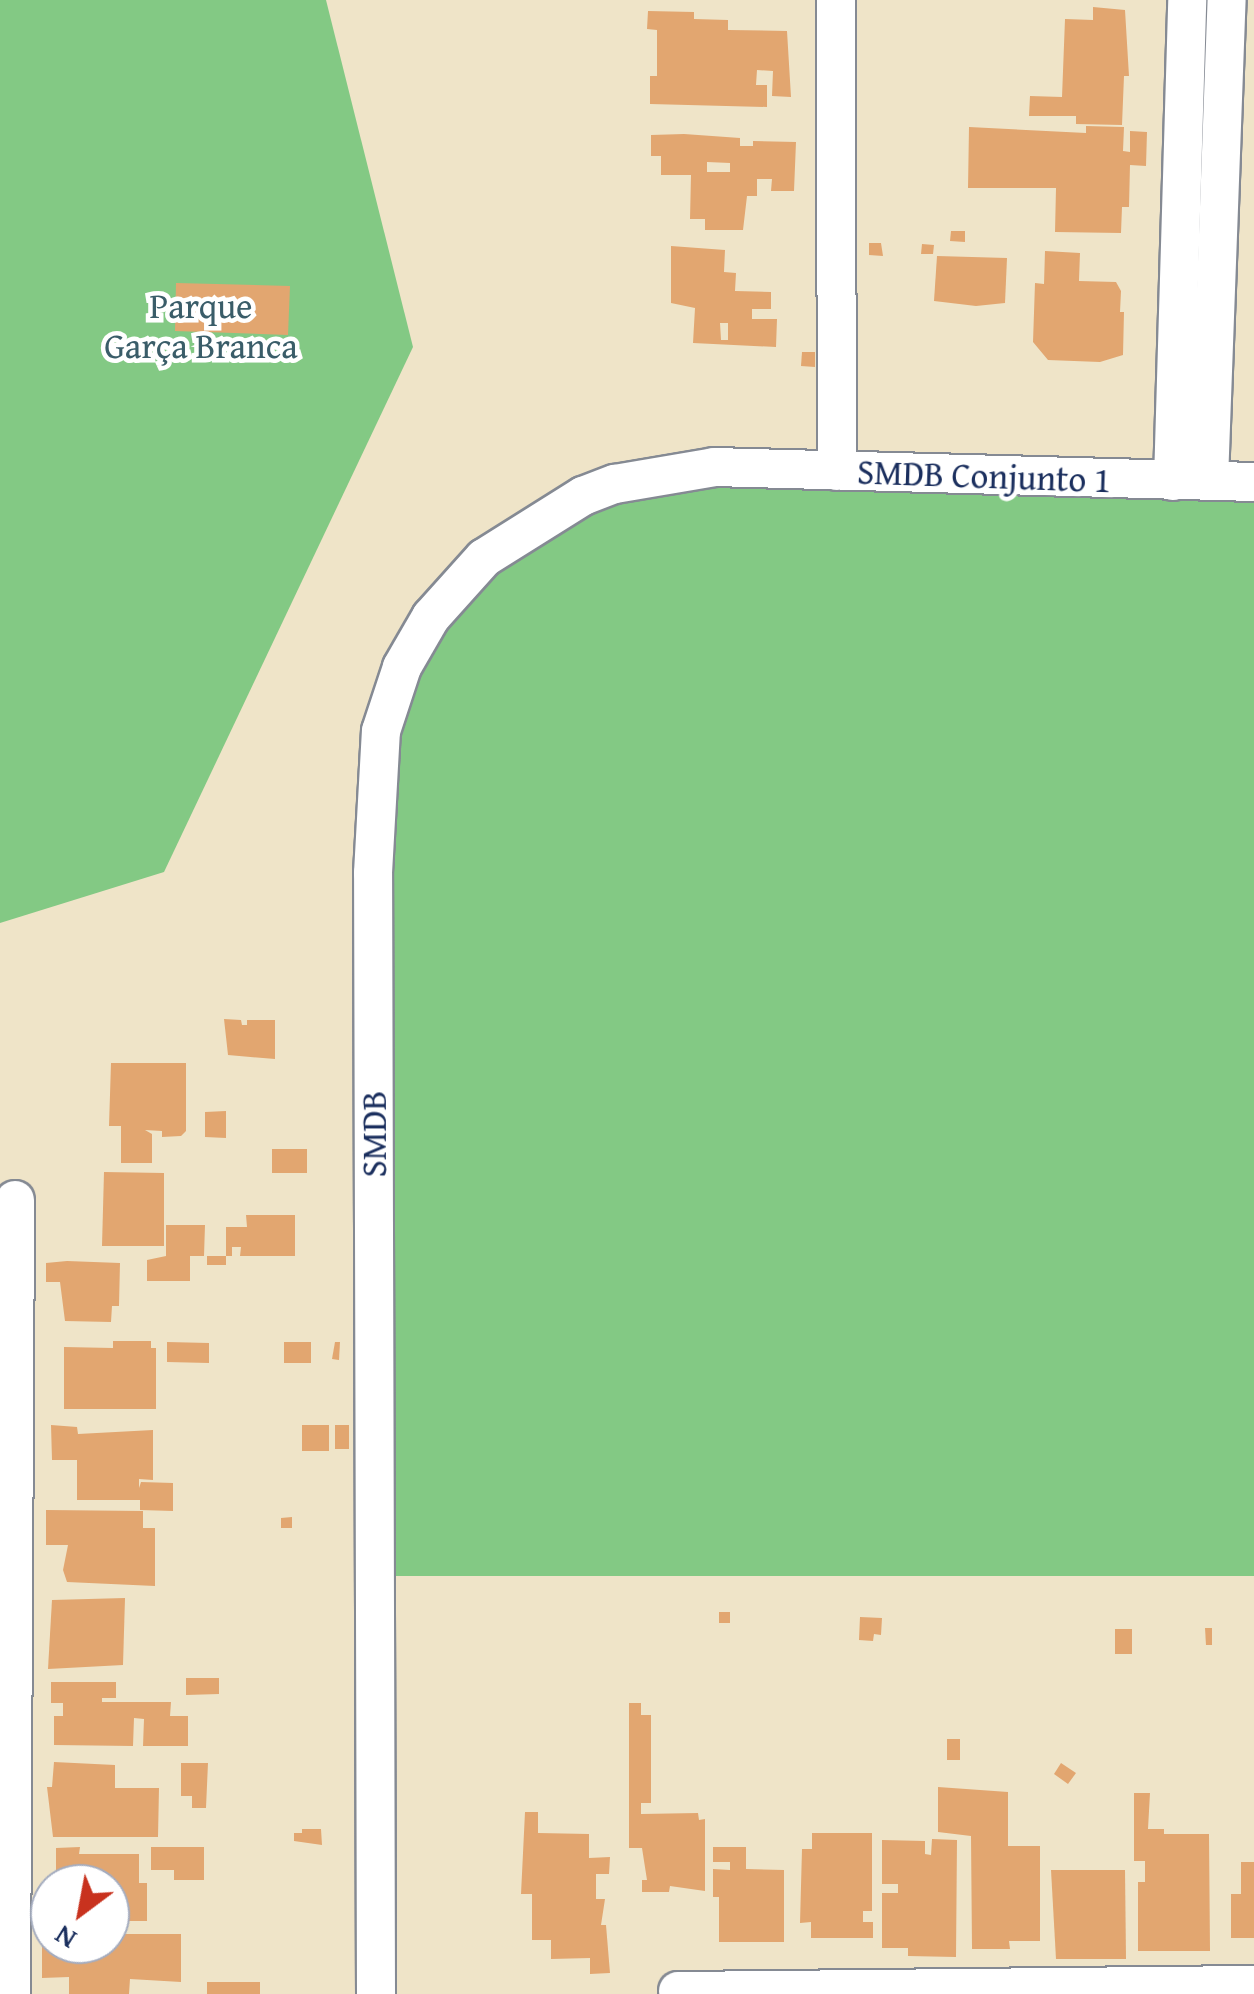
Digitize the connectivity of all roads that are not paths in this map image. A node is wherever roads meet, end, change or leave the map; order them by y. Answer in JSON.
{"nodes":[{"id":1,"x":836,"y":0,"type":"edge"},
{"id":2,"x":1187,"y":0,"type":"edge"},
{"id":3,"x":1227,"y":0,"type":"edge"},
{"id":4,"x":714,"y":467,"type":"joint"},
{"id":5,"x":837,"y":471,"type":"junction"},
{"id":6,"x":1191,"y":481,"type":"junction"},
{"id":7,"x":1254,"y":482,"type":"edge"},
{"id":8,"x":15,"y":1200,"type":"dead end"},
{"id":9,"x":1254,"y":1985,"type":"edge"},
{"id":10,"x":678,"y":1990,"type":"dead end"},
{"id":11,"x":11,"y":1994,"type":"edge"},
{"id":12,"x":376,"y":1994,"type":"edge"}],
"edges":[{"from":1,"to":5,"type":"street"},
{"from":2,"to":6,"type":"street"},
{"from":3,"to":6,"type":"street"},
{"from":4,"to":5,"type":"street","name":"SMDB Conjunto 1"},
{"from":4,"to":12,"type":"street","name":"SMDB"},
{"from":5,"to":6,"type":"street","name":"SMDB Conjunto 1"},
{"from":6,"to":7,"type":"street","name":"SMDB Conjunto 1"},
{"from":8,"to":11,"type":"street"},
{"from":9,"to":10,"type":"street"}]}
